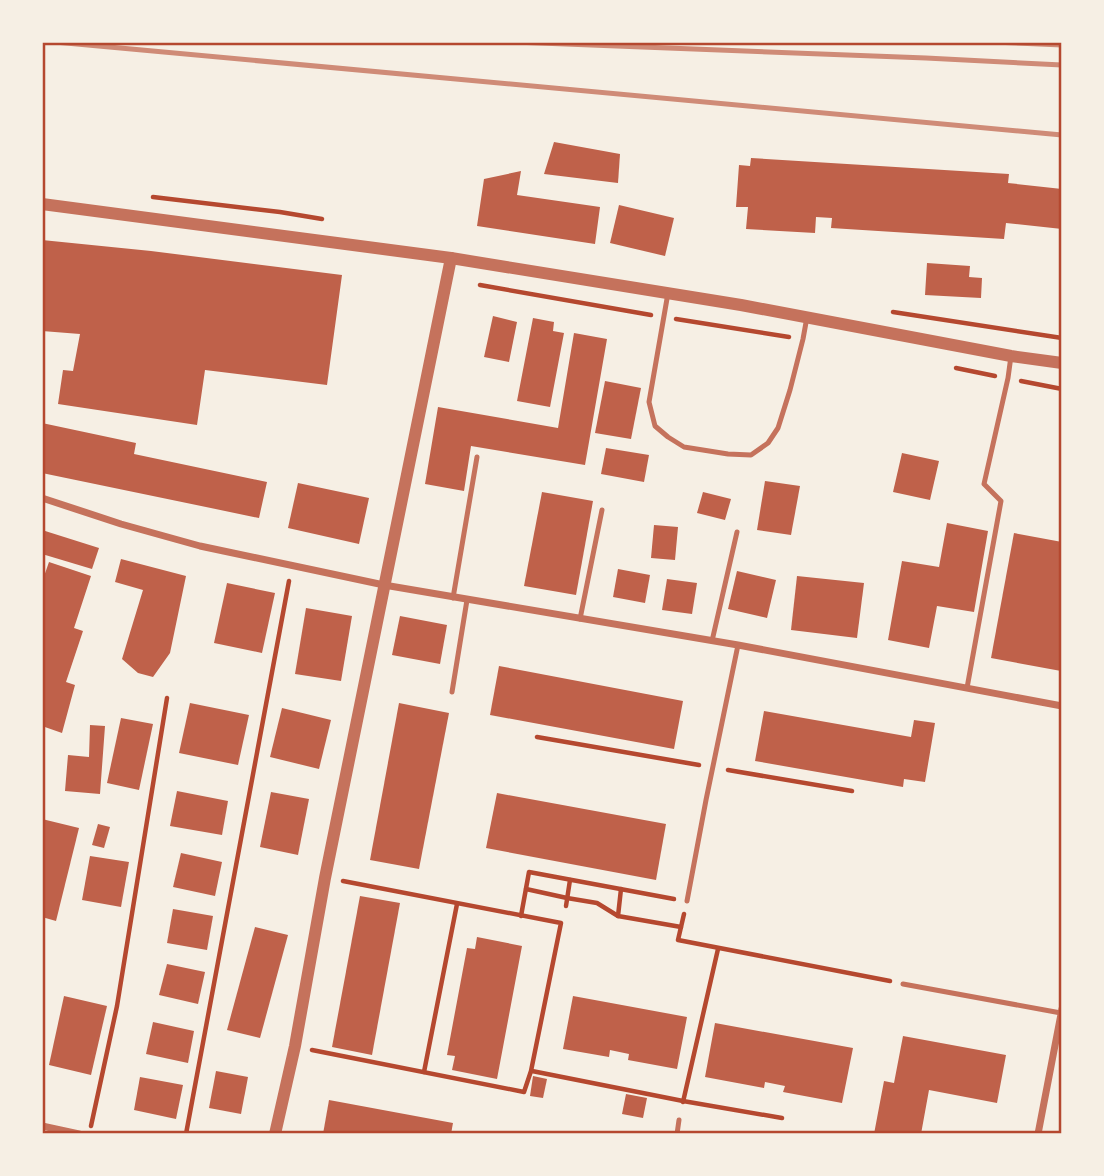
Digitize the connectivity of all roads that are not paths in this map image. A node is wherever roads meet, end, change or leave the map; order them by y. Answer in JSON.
{"nodes":[{"id":1,"x":42,"y":204,"type":"edge"},
{"id":2,"x":451,"y":258,"type":"junction"},
{"id":3,"x":668,"y":293,"type":"junction"},
{"id":4,"x":807,"y":317,"type":"junction"},
{"id":5,"x":1011,"y":356,"type":"junction"},
{"id":6,"x":1062,"y":363,"type":"edge"},
{"id":7,"x":477,"y":457,"type":"dead end"},
{"id":8,"x":42,"y":498,"type":"edge"},
{"id":9,"x":602,"y":510,"type":"dead end"},
{"id":10,"x":737,"y":532,"type":"dead end"},
{"id":11,"x":384,"y":585,"type":"junction"},
{"id":12,"x":453,"y":598,"type":"junction"},
{"id":13,"x":467,"y":600,"type":"junction"},
{"id":14,"x":580,"y":619,"type":"junction"},
{"id":15,"x":712,"y":641,"type":"junction"},
{"id":16,"x":738,"y":645,"type":"junction"},
{"id":17,"x":967,"y":688,"type":"junction"},
{"id":18,"x":452,"y":692,"type":"dead end"},
{"id":19,"x":1062,"y":706,"type":"edge"},
{"id":20,"x":687,"y":901,"type":"road end"},
{"id":21,"x":903,"y":984,"type":"road end"},
{"id":22,"x":1062,"y":1011,"type":"edge"},
{"id":23,"x":679,"y":1121,"type":"road end"},
{"id":24,"x":42,"y":1126,"type":"edge"},
{"id":25,"x":79,"y":1134,"type":"edge"},
{"id":26,"x":275,"y":1134,"type":"edge"},
{"id":27,"x":677,"y":1134,"type":"edge"},
{"id":28,"x":1038,"y":1134,"type":"edge"}],
"edges":[{"from":1,"to":2,"type":"street"},
{"from":2,"to":3,"type":"street"},
{"from":2,"to":11,"type":"street"},
{"from":3,"to":4,"type":"street"},
{"from":3,"to":4,"type":"lane"},
{"from":4,"to":5,"type":"street"},
{"from":5,"to":6,"type":"street"},
{"from":5,"to":17,"type":"lane"},
{"from":7,"to":12,"type":"lane"},
{"from":8,"to":11,"type":"street"},
{"from":9,"to":14,"type":"lane"},
{"from":10,"to":15,"type":"lane"},
{"from":11,"to":12,"type":"street"},
{"from":11,"to":26,"type":"street"},
{"from":12,"to":13,"type":"street"},
{"from":13,"to":14,"type":"street"},
{"from":13,"to":18,"type":"lane"},
{"from":14,"to":15,"type":"street"},
{"from":15,"to":16,"type":"street"},
{"from":16,"to":17,"type":"street"},
{"from":16,"to":20,"type":"lane"},
{"from":17,"to":19,"type":"street"},
{"from":21,"to":22,"type":"lane"},
{"from":22,"to":28,"type":"street"},
{"from":23,"to":27,"type":"lane"},
{"from":24,"to":25,"type":"street"}]}
